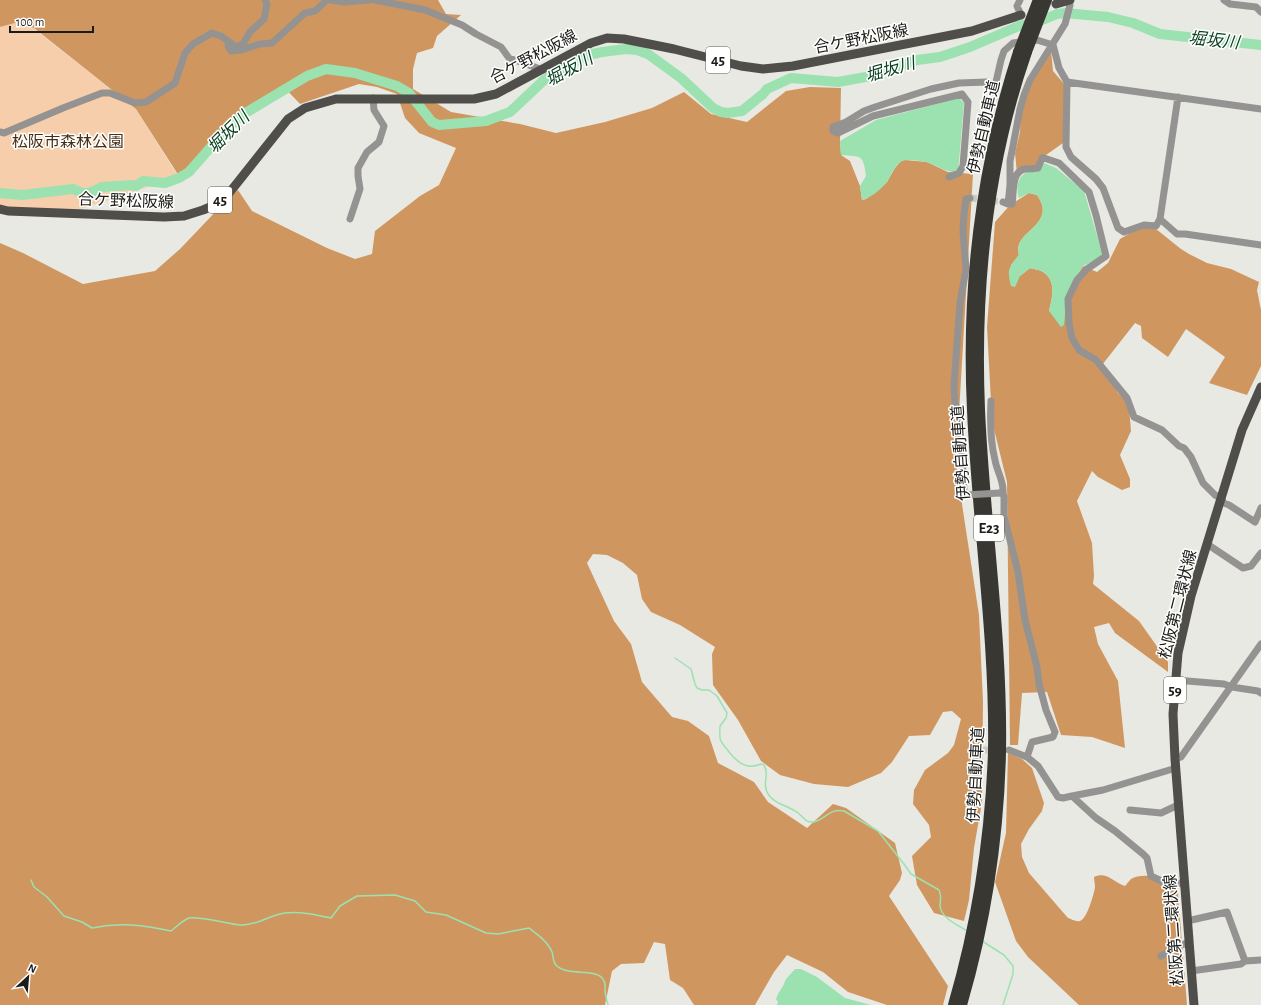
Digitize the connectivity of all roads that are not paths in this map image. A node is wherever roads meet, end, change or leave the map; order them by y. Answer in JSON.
{"nodes":[{"id":1,"x":265,"y":0,"type":"edge"},
{"id":2,"x":327,"y":0,"type":"edge"},
{"id":3,"x":331,"y":0,"type":"edge"},
{"id":4,"x":369,"y":0,"type":"edge"},
{"id":5,"x":375,"y":0,"type":"edge"},
{"id":6,"x":1020,"y":0,"type":"edge"},
{"id":7,"x":1070,"y":0,"type":"edge"},
{"id":8,"x":1224,"y":0,"type":"edge"},
{"id":9,"x":1044,"y":1,"type":"edge"},
{"id":10,"x":1261,"y":12,"type":"edge"},
{"id":11,"x":1021,"y":14,"type":"joint"},
{"id":12,"x":1053,"y":44,"type":"junction"},
{"id":13,"x":236,"y":47,"type":"junction"},
{"id":14,"x":1023,"y":52,"type":"junction"},
{"id":15,"x":542,"y":70,"type":"junction"},
{"id":16,"x":1067,"y":82,"type":"junction"},
{"id":17,"x":1178,"y":97,"type":"junction"},
{"id":18,"x":373,"y":98,"type":"junction"},
{"id":19,"x":1261,"y":109,"type":"edge"},
{"id":20,"x":0,"y":132,"type":"edge"},
{"id":21,"x":949,"y":176,"type":"dead end"},
{"id":22,"x":970,"y":198,"type":"dead end"},
{"id":23,"x":0,"y":209,"type":"edge"},
{"id":24,"x":350,"y":219,"type":"dead end"},
{"id":25,"x":1160,"y":219,"type":"junction"},
{"id":26,"x":1261,"y":245,"type":"edge"},
{"id":27,"x":1261,"y":387,"type":"edge"},
{"id":28,"x":992,"y":401,"type":"dead end"},
{"id":29,"x":1001,"y":493,"type":"junction"},
{"id":30,"x":1221,"y":498,"type":"junction"},
{"id":31,"x":1261,"y":508,"type":"edge"},
{"id":32,"x":1207,"y":544,"type":"junction"},
{"id":33,"x":1261,"y":554,"type":"edge"},
{"id":34,"x":1261,"y":644,"type":"edge"},
{"id":35,"x":1175,"y":680,"type":"junction"},
{"id":36,"x":1232,"y":687,"type":"junction"},
{"id":37,"x":1261,"y":693,"type":"edge"},
{"id":38,"x":1009,"y":750,"type":"dead end"},
{"id":39,"x":1027,"y":757,"type":"junction"},
{"id":40,"x":1175,"y":759,"type":"junction"},
{"id":41,"x":1176,"y":768,"type":"junction"},
{"id":42,"x":1072,"y":796,"type":"junction"},
{"id":43,"x":1178,"y":805,"type":"junction"},
{"id":44,"x":1130,"y":810,"type":"dead end"},
{"id":45,"x":1185,"y":883,"type":"junction"},
{"id":46,"x":1187,"y":921,"type":"junction"},
{"id":47,"x":1189,"y":943,"type":"junction"},
{"id":48,"x":1161,"y":956,"type":"dead end"},
{"id":49,"x":1261,"y":960,"type":"edge"},
{"id":50,"x":1245,"y":961,"type":"junction"},
{"id":51,"x":1191,"y":971,"type":"junction"},
{"id":52,"x":953,"y":1005,"type":"edge"},
{"id":53,"x":962,"y":1005,"type":"edge"},
{"id":54,"x":1194,"y":1005,"type":"edge"}],
"edges":[{"from":1,"to":13,"type":"street"},
{"from":2,"to":13,"type":"street"},
{"from":3,"to":4,"type":"street"},
{"from":5,"to":15,"type":"street"},
{"from":6,"to":11,"type":"street"},
{"from":7,"to":9,"type":"main road"},
{"from":7,"to":12,"type":"street"},
{"from":8,"to":10,"type":"street"},
{"from":9,"to":14,"type":"highway","name":"伊勢自動車道","number":"E23","bridge":true},
{"from":11,"to":15,"type":"main road","name":"合ケ野松阪線","number":"45"},
{"from":12,"to":16,"type":"street"},
{"from":12,"to":21,"type":"street"},
{"from":12,"to":30,"type":"street"},
{"from":13,"to":20,"type":"street"},
{"from":14,"to":52,"type":"highway","name":"伊勢自動車道","number":"E23"},
{"from":14,"to":53,"type":"highway","name":"伊勢自動車道","number":"E23"},
{"from":15,"to":18,"type":"main road","name":"合ケ野松阪線","number":"45"},
{"from":16,"to":17,"type":"street"},
{"from":16,"to":25,"type":"street"},
{"from":17,"to":19,"type":"street"},
{"from":17,"to":25,"type":"street"},
{"from":18,"to":23,"type":"main road","name":"合ケ野松阪線","number":"45"},
{"from":18,"to":24,"type":"street"},
{"from":22,"to":29,"type":"street","bridge":true},
{"from":25,"to":26,"type":"street"},
{"from":27,"to":30,"type":"main road","name":"松阪第二環状線","number":"59"},
{"from":28,"to":29,"type":"street"},
{"from":29,"to":39,"type":"street"},
{"from":30,"to":31,"type":"street"},
{"from":30,"to":32,"type":"main road","name":"松阪第二環状線","number":"59"},
{"from":32,"to":33,"type":"street"},
{"from":32,"to":35,"type":"main road","name":"松阪第二環状線","number":"59"},
{"from":34,"to":36,"type":"street"},
{"from":35,"to":36,"type":"street"},
{"from":35,"to":40,"type":"main road","name":"松阪第二環状線","number":"59"},
{"from":36,"to":37,"type":"street"},
{"from":36,"to":40,"type":"street"},
{"from":38,"to":39,"type":"street"},
{"from":39,"to":42,"type":"street"},
{"from":40,"to":41,"type":"main road","name":"松阪第二環状線","number":"59"},
{"from":41,"to":42,"type":"street"},
{"from":41,"to":43,"type":"main road","name":"松阪第二環状線","number":"59"},
{"from":42,"to":45,"type":"street"},
{"from":43,"to":44,"type":"street"},
{"from":43,"to":45,"type":"main road","name":"松阪第二環状線","number":"59"},
{"from":45,"to":46,"type":"main road","name":"松阪第二環状線","number":"59"},
{"from":46,"to":47,"type":"main road","name":"松阪第二環状線","number":"59"},
{"from":46,"to":50,"type":"street"},
{"from":47,"to":48,"type":"street"},
{"from":47,"to":51,"type":"main road","name":"松阪第二環状線","number":"59"},
{"from":49,"to":50,"type":"street"},
{"from":50,"to":51,"type":"street"},
{"from":51,"to":54,"type":"main road","name":"松阪第二環状線","number":"59"}]}
